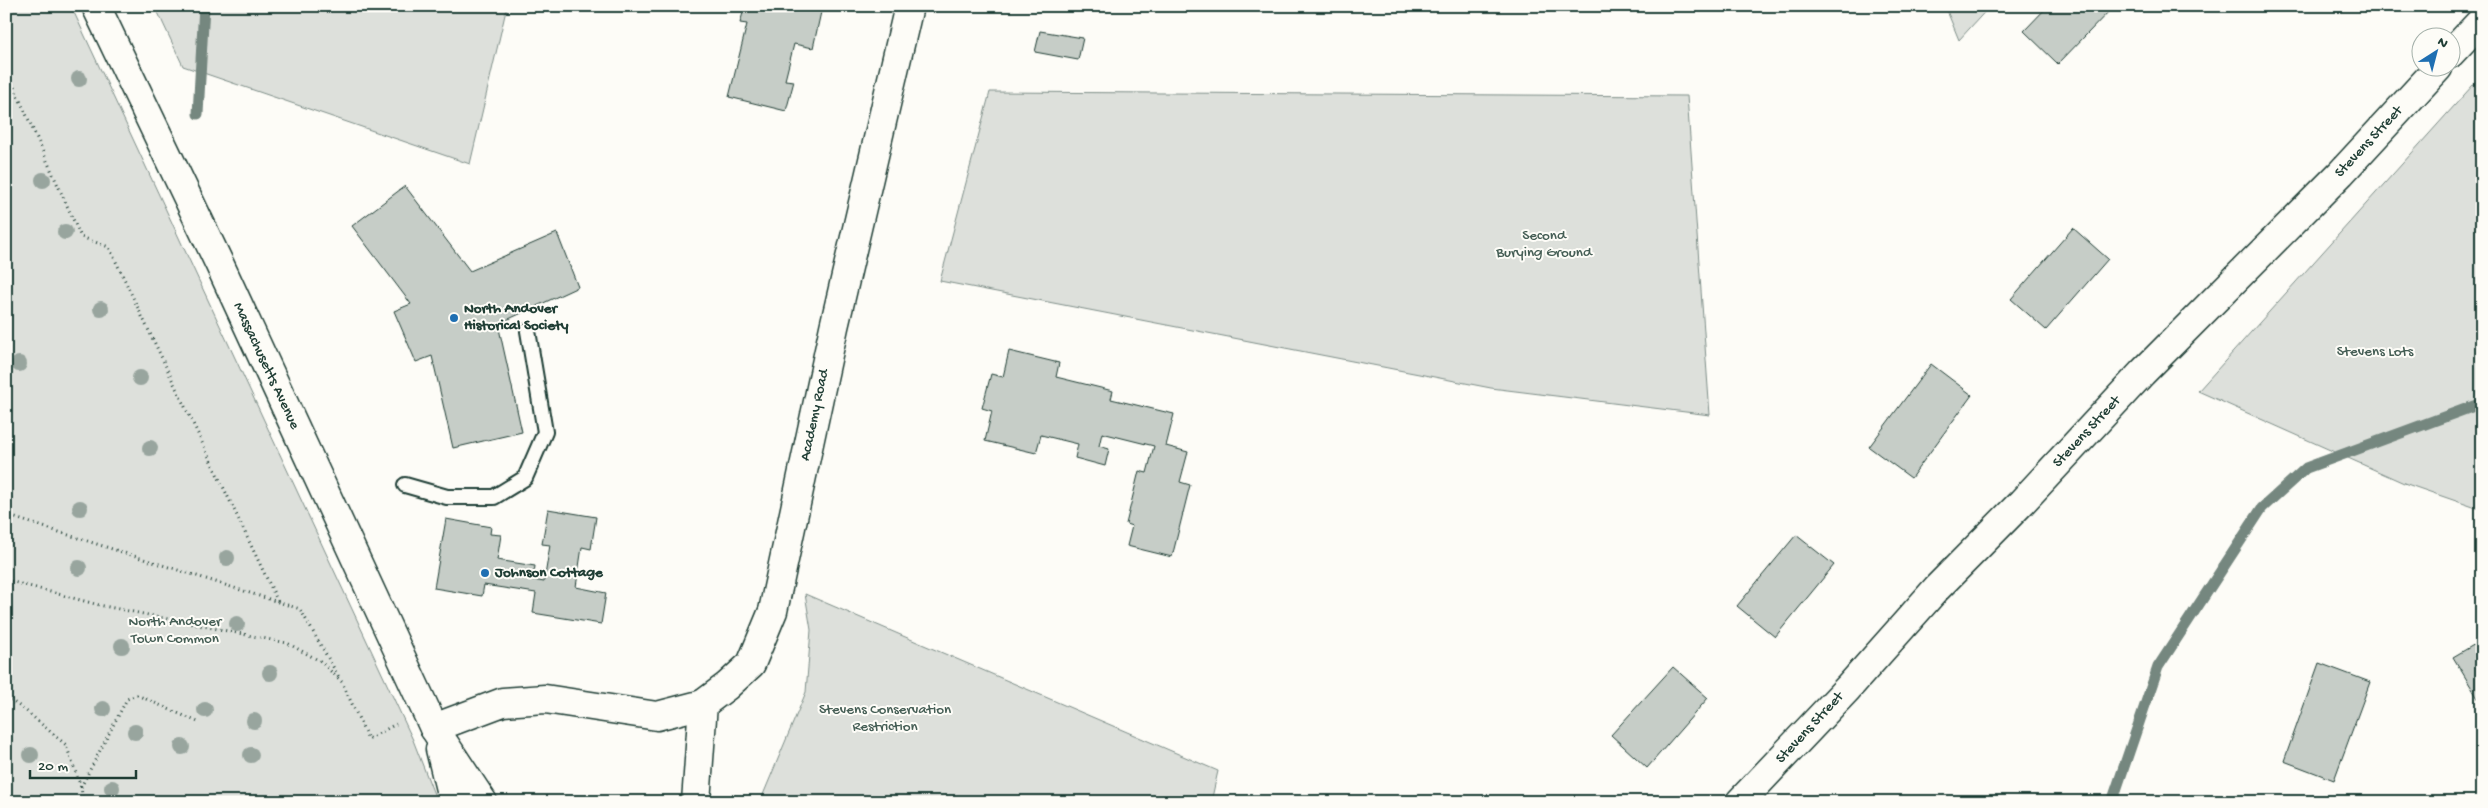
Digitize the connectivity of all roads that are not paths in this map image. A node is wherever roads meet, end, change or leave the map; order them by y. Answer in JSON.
{"nodes":[{"id":1,"x":96,"y":6,"type":"edge"},
{"id":2,"x":909,"y":6,"type":"edge"},
{"id":3,"x":2482,"y":20,"type":"edge"},
{"id":4,"x":2460,"y":43,"type":"edge"},
{"id":5,"x":2429,"y":78,"type":"edge"},
{"id":6,"x":528,"y":331,"type":"dead end"},
{"id":7,"x":404,"y":485,"type":"dead end"},
{"id":8,"x":703,"y":704,"type":"junction"},
{"id":9,"x":430,"y":718,"type":"junction"},
{"id":10,"x":453,"y":802,"type":"edge"},
{"id":11,"x":483,"y":802,"type":"edge"},
{"id":12,"x":696,"y":802,"type":"edge"},
{"id":13,"x":1740,"y":802,"type":"edge"}],
"edges":[{"from":1,"to":9,"type":"street","name":"Massachusetts Avenue"},
{"from":2,"to":8,"type":"street","name":"Academy Road"},
{"from":3,"to":4,"type":"street"},
{"from":5,"to":13,"type":"street","name":"Stevens Street"},
{"from":6,"to":7,"type":"lane"},
{"from":8,"to":9,"type":"street"},
{"from":8,"to":12,"type":"street"},
{"from":9,"to":10,"type":"street","name":"Massachusetts Avenue"},
{"from":9,"to":11,"type":"street","name":"Massachusetts Avenue"}]}
